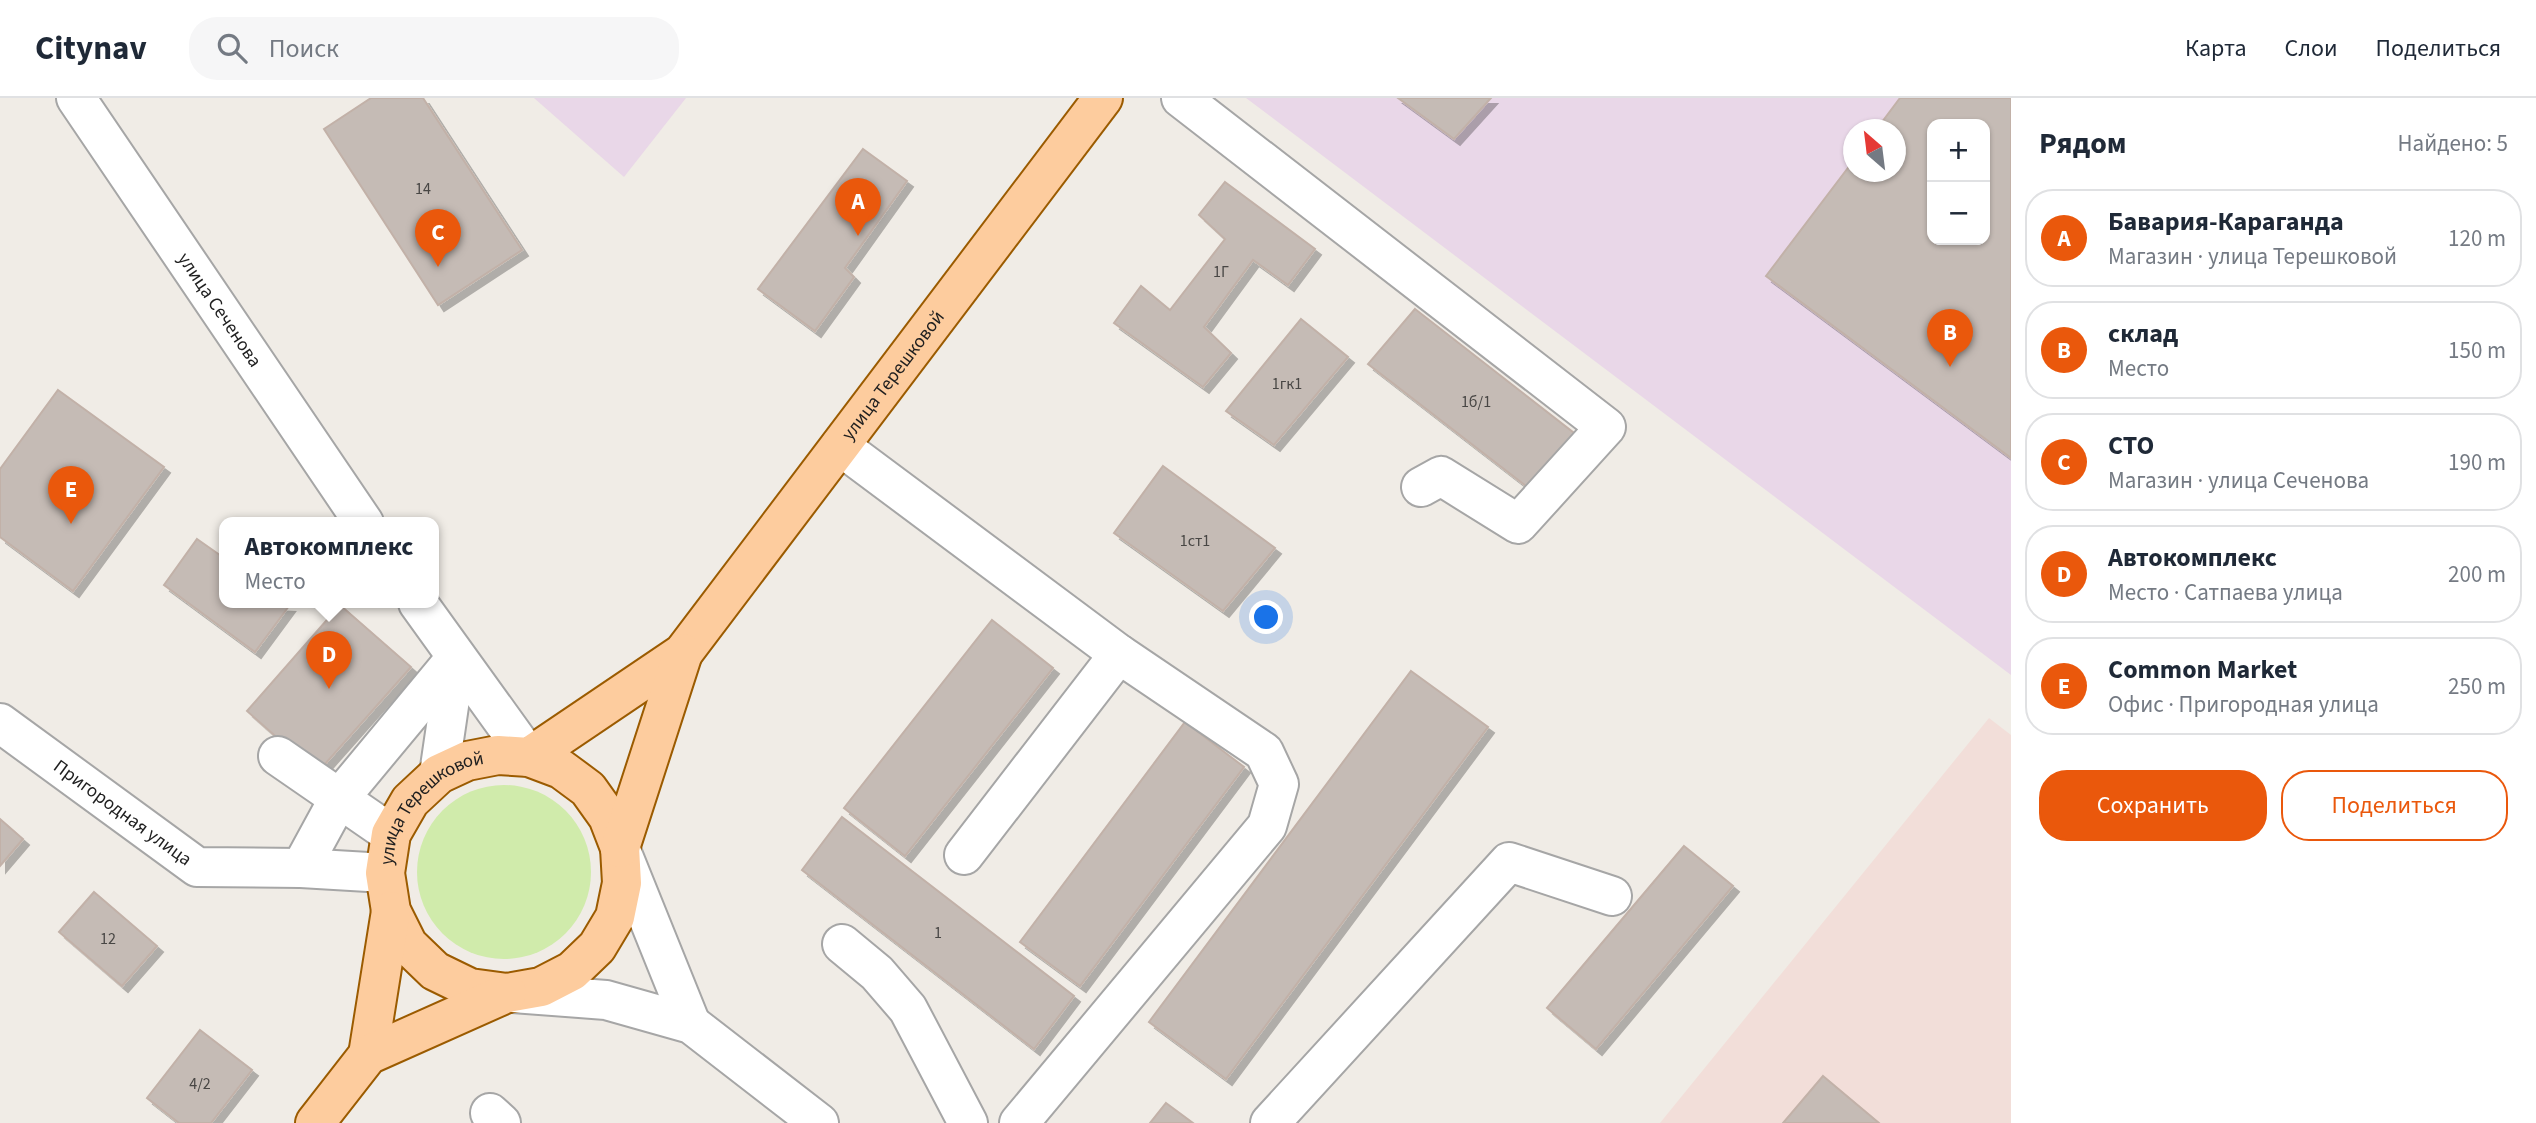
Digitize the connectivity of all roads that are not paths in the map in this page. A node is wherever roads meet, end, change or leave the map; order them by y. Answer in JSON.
{"nodes":[{"id":1,"x":76,"y":98,"type":"edge"},
{"id":2,"x":1102,"y":98,"type":"edge"},
{"id":3,"x":1181,"y":98,"type":"edge"},
{"id":4,"x":840,"y":446,"type":"junction"},
{"id":5,"x":1421,"y":486,"type":"dead end"},
{"id":6,"x":360,"y":517,"type":"edge"},
{"id":7,"x":421,"y":608,"type":"edge"},
{"id":8,"x":683,"y":653,"type":"junction"},
{"id":9,"x":1119,"y":654,"type":"junction"},
{"id":10,"x":456,"y":658,"type":"junction"},
{"id":11,"x":0,"y":723,"type":"edge"},
{"id":12,"x":278,"y":756,"type":"dead end"},
{"id":13,"x":529,"y":757,"type":"junction"},
{"id":14,"x":439,"y":774,"type":"junction"},
{"id":15,"x":338,"y":800,"type":"junction"},
{"id":16,"x":391,"y":834,"type":"junction"},
{"id":17,"x":620,"y":848,"type":"junction"},
{"id":18,"x":964,"y":855,"type":"dead end"},
{"id":19,"x":301,"y":868,"type":"junction"},
{"id":20,"x":385,"y":873,"type":"junction"},
{"id":21,"x":1612,"y":896,"type":"dead end"},
{"id":22,"x":391,"y":911,"type":"junction"},
{"id":23,"x":842,"y":943,"type":"dead end"},
{"id":24,"x":507,"y":993,"type":"junction"},
{"id":25,"x":691,"y":1024,"type":"junction"},
{"id":26,"x":369,"y":1055,"type":"junction"},
{"id":27,"x":315,"y":1123,"type":"edge"},
{"id":28,"x":819,"y":1123,"type":"edge"},
{"id":29,"x":968,"y":1123,"type":"edge"},
{"id":30,"x":1019,"y":1123,"type":"edge"},
{"id":31,"x":1269,"y":1123,"type":"edge"}],
"edges":[{"from":1,"to":6,"type":"street","name":"улица Сеченова"},
{"from":2,"to":4,"type":"main road","name":"улица Терешковой"},
{"from":3,"to":5,"type":"street"},
{"from":4,"to":8,"type":"main road","name":"улица Терешковой"},
{"from":4,"to":9,"type":"street"},
{"from":7,"to":10,"type":"street"},
{"from":8,"to":13,"type":"main road","name":"улица Терешковой"},
{"from":8,"to":17,"type":"main road","name":"улица Терешковой"},
{"from":9,"to":18,"type":"street"},
{"from":9,"to":30,"type":"street"},
{"from":10,"to":13,"type":"street"},
{"from":10,"to":14,"type":"street"},
{"from":10,"to":15,"type":"street"},
{"from":11,"to":19,"type":"street","name":"Пригородная улица"},
{"from":12,"to":15,"type":"street"},
{"from":13,"to":14,"type":"main road","name":"улица Терешковой"},
{"from":13,"to":17,"type":"main road","name":"улица Терешковой"},
{"from":14,"to":16,"type":"main road","name":"улица Терешковой"},
{"from":15,"to":16,"type":"street"},
{"from":15,"to":19,"type":"street"},
{"from":16,"to":20,"type":"main road","name":"улица Терешковой"},
{"from":17,"to":24,"type":"main road","name":"улица Терешковой"},
{"from":17,"to":25,"type":"street"},
{"from":19,"to":20,"type":"street","name":"Пригородная улица"},
{"from":20,"to":22,"type":"main road","name":"улица Терешковой"},
{"from":21,"to":31,"type":"street"},
{"from":22,"to":24,"type":"main road","name":"улица Терешковой"},
{"from":22,"to":26,"type":"main road","name":"улица Терешковой"},
{"from":23,"to":29,"type":"street"},
{"from":24,"to":25,"type":"street"},
{"from":24,"to":26,"type":"main road","name":"улица Терешковой"},
{"from":25,"to":28,"type":"street"},
{"from":26,"to":27,"type":"main road","name":"улица Терешковой"}]}
